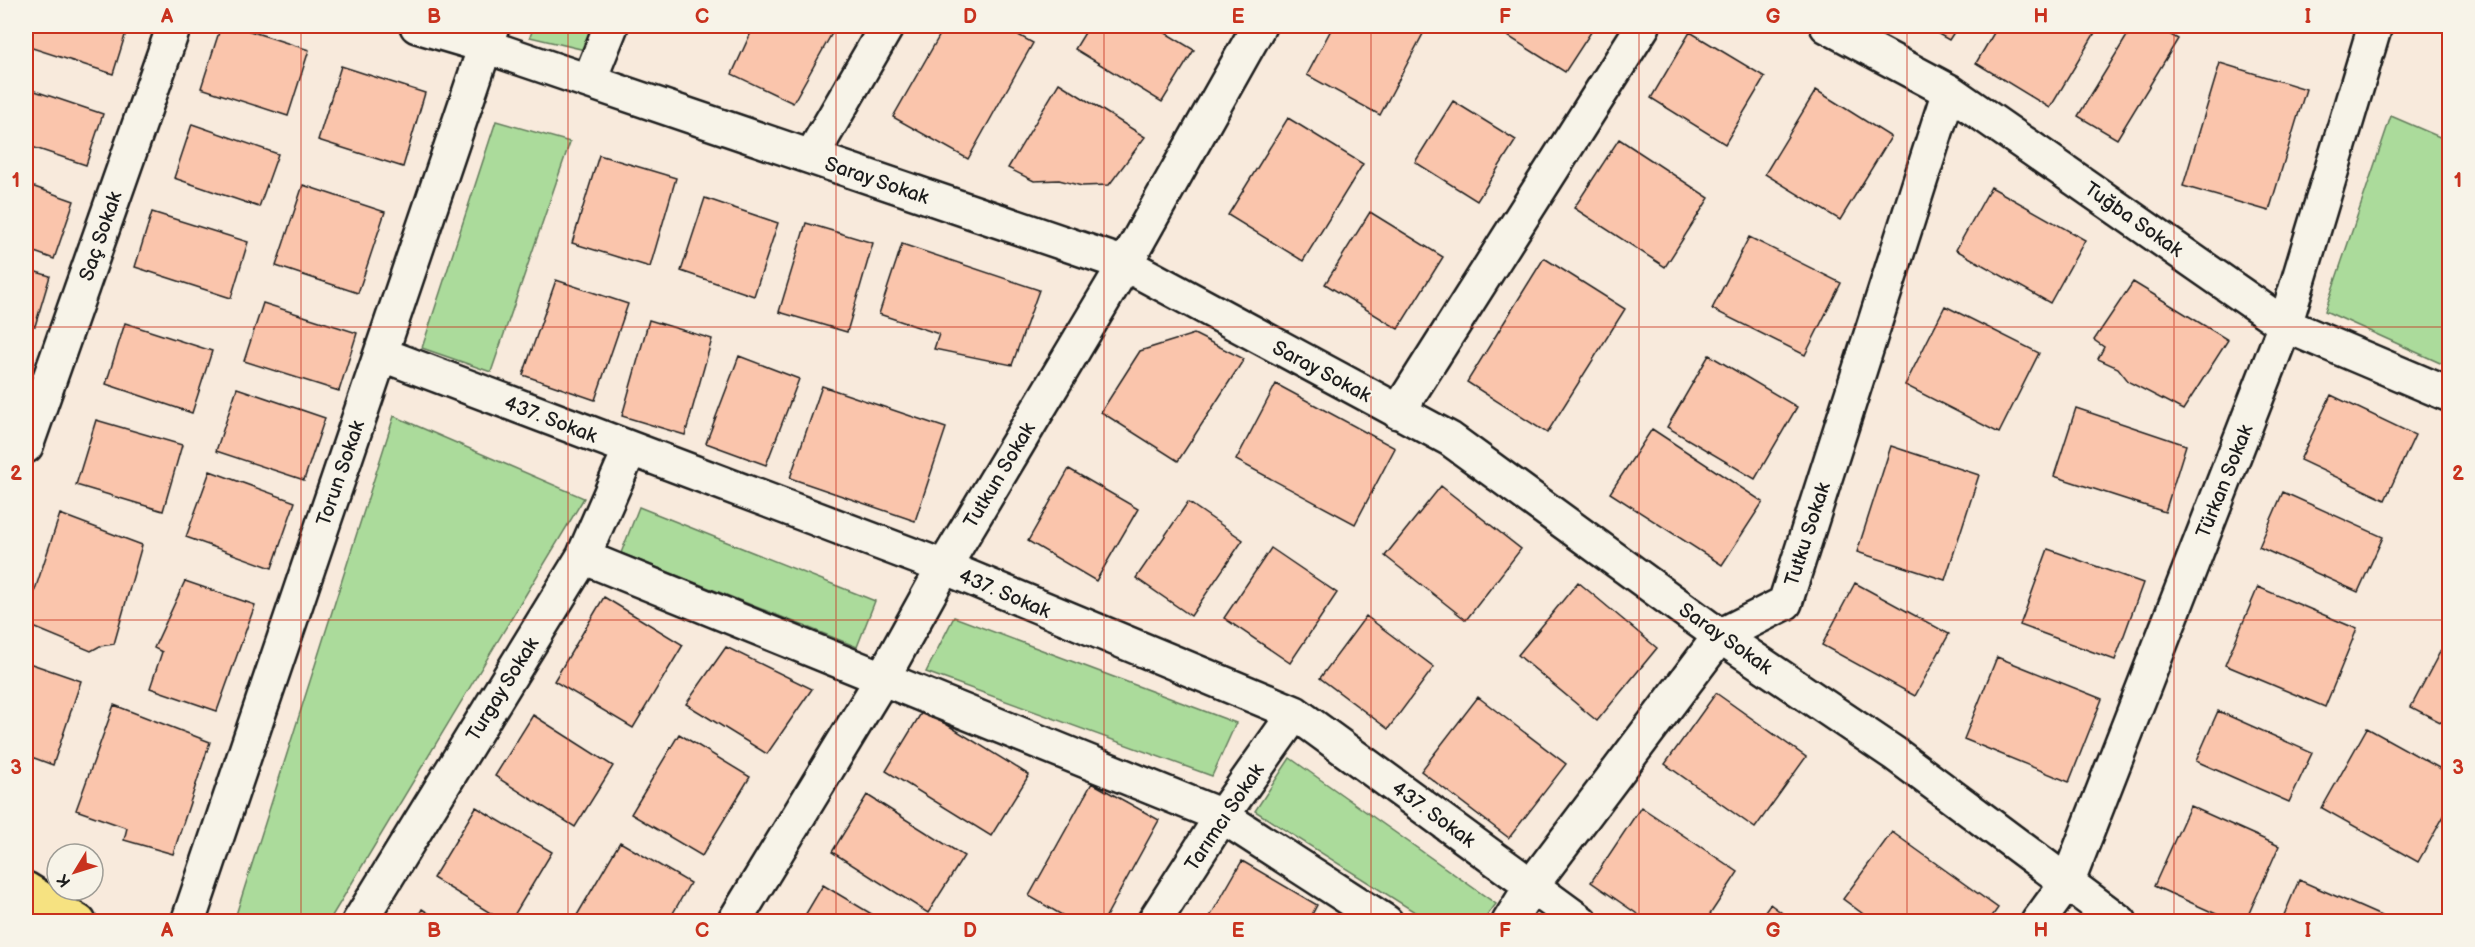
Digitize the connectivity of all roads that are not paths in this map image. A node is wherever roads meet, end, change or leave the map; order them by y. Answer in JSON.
{"nodes":[{"id":1,"x":174,"y":26,"type":"edge"},
{"id":2,"x":417,"y":26,"type":"edge"},
{"id":3,"x":611,"y":26,"type":"edge"},
{"id":4,"x":887,"y":26,"type":"edge"},
{"id":5,"x":1258,"y":26,"type":"edge"},
{"id":6,"x":1643,"y":26,"type":"edge"},
{"id":7,"x":1827,"y":26,"type":"edge"},
{"id":8,"x":2375,"y":26,"type":"edge"},
{"id":9,"x":489,"y":36,"type":"edge"},
{"id":10,"x":589,"y":81,"type":"junction"},
{"id":11,"x":1949,"y":91,"type":"junction"},
{"id":12,"x":811,"y":157,"type":"junction"},
{"id":13,"x":1125,"y":264,"type":"junction"},
{"id":14,"x":2286,"y":325,"type":"junction"},
{"id":15,"x":381,"y":354,"type":"junction"},
{"id":16,"x":2450,"y":395,"type":"edge"},
{"id":17,"x":1398,"y":412,"type":"junction"},
{"id":18,"x":26,"y":446,"type":"edge"},
{"id":19,"x":630,"y":449,"type":"junction"},
{"id":20,"x":583,"y":557,"type":"junction"},
{"id":21,"x":944,"y":567,"type":"junction"},
{"id":22,"x":1720,"y":636,"type":"junction"},
{"id":23,"x":882,"y":679,"type":"junction"},
{"id":24,"x":1294,"y":713,"type":"junction"},
{"id":25,"x":1222,"y":816,"type":"junction"},
{"id":26,"x":2068,"y":881,"type":"junction"},
{"id":27,"x":1532,"y":885,"type":"junction"},
{"id":28,"x":26,"y":889,"type":"edge"},
{"id":29,"x":79,"y":921,"type":"edge"},
{"id":30,"x":188,"y":921,"type":"edge"},
{"id":31,"x":359,"y":921,"type":"edge"},
{"id":32,"x":735,"y":921,"type":"edge"},
{"id":33,"x":1154,"y":921,"type":"edge"},
{"id":34,"x":1386,"y":921,"type":"edge"},
{"id":35,"x":1509,"y":921,"type":"edge"},
{"id":36,"x":1581,"y":921,"type":"edge"},
{"id":37,"x":2038,"y":921,"type":"edge"},
{"id":38,"x":2120,"y":921,"type":"edge"}],
"edges":[{"from":1,"to":18,"type":"street","name":"Saç Sokak"},
{"from":2,"to":9,"type":"street","name":"Saray Sokak"},
{"from":3,"to":10,"type":"street"},
{"from":4,"to":12,"type":"street"},
{"from":5,"to":13,"type":"street","name":"Tutkun Sokak"},
{"from":6,"to":17,"type":"street"},
{"from":7,"to":11,"type":"street","name":"Tuğba Sokak"},
{"from":8,"to":14,"type":"street","name":"Türkan Sokak"},
{"from":9,"to":10,"type":"street","name":"Saray Sokak"},
{"from":9,"to":15,"type":"street","name":"Torun Sokak"},
{"from":10,"to":12,"type":"street","name":"Saray Sokak"},
{"from":11,"to":14,"type":"street","name":"Tuğba Sokak"},
{"from":11,"to":22,"type":"street","name":"Tutku Sokak"},
{"from":12,"to":13,"type":"street","name":"Saray Sokak"},
{"from":13,"to":17,"type":"street","name":"Saray Sokak"},
{"from":13,"to":21,"type":"street","name":"Tutkun Sokak"},
{"from":14,"to":16,"type":"street","name":"Tuğba Sokak"},
{"from":14,"to":26,"type":"street","name":"Türkan Sokak"},
{"from":15,"to":19,"type":"street","name":"437. Sokak"},
{"from":15,"to":30,"type":"street","name":"Torun Sokak"},
{"from":17,"to":22,"type":"street","name":"Saray Sokak"},
{"from":19,"to":20,"type":"street","name":"Turgay Sokak"},
{"from":19,"to":21,"type":"street","name":"437. Sokak"},
{"from":20,"to":23,"type":"street"},
{"from":20,"to":31,"type":"street","name":"Turgay Sokak"},
{"from":21,"to":23,"type":"street","name":"Tutkun Sokak"},
{"from":21,"to":24,"type":"street","name":"437. Sokak"},
{"from":22,"to":26,"type":"street","name":"Saray Sokak"},
{"from":22,"to":27,"type":"street","name":"Tutku Sokak"},
{"from":23,"to":25,"type":"street"},
{"from":23,"to":32,"type":"street","name":"Tutkun Sokak"},
{"from":24,"to":25,"type":"street","name":"Tarımcı Sokak"},
{"from":24,"to":27,"type":"street","name":"437. Sokak"},
{"from":25,"to":33,"type":"street","name":"Tarımcı Sokak"},
{"from":25,"to":34,"type":"street"},
{"from":26,"to":37,"type":"street","name":"Türkan Sokak"},
{"from":26,"to":38,"type":"street","name":"Saray Sokak"},
{"from":27,"to":35,"type":"street","name":"Tutku Sokak"},
{"from":27,"to":36,"type":"street","name":"437. Sokak"},
{"from":28,"to":29,"type":"main road"}]}
